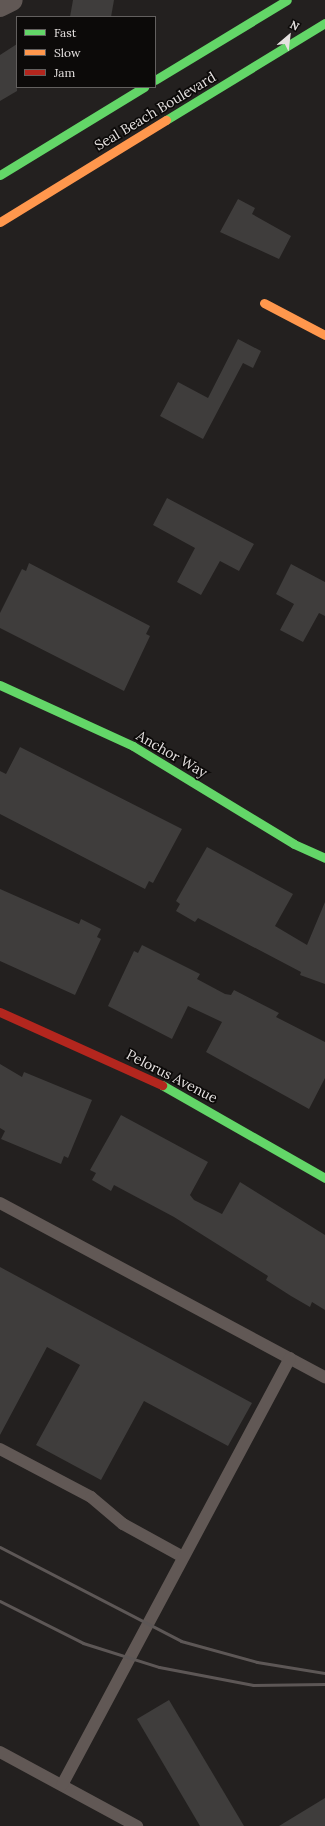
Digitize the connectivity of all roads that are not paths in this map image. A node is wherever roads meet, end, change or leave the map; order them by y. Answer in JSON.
{"nodes":[{"id":1,"x":12,"y":0,"type":"edge"},
{"id":2,"x":287,"y":0,"type":"edge"},
{"id":3,"x":0,"y":6,"type":"edge"},
{"id":4,"x":325,"y":23,"type":"edge"},
{"id":5,"x":156,"y":79,"type":"edge"},
{"id":6,"x":142,"y":88,"type":"edge"},
{"id":7,"x":0,"y":174,"type":"edge"},
{"id":8,"x":0,"y":222,"type":"edge"},
{"id":9,"x":264,"y":303,"type":"dead end"},
{"id":10,"x":325,"y":335,"type":"edge"},
{"id":11,"x":0,"y":685,"type":"edge"},
{"id":12,"x":325,"y":858,"type":"edge"},
{"id":13,"x":0,"y":1012,"type":"edge"},
{"id":14,"x":325,"y":1178,"type":"edge"},
{"id":15,"x":0,"y":1204,"type":"edge"},
{"id":16,"x":290,"y":1358,"type":"junction"},
{"id":17,"x":325,"y":1377,"type":"edge"},
{"id":18,"x":0,"y":1449,"type":"edge"},
{"id":19,"x":183,"y":1557,"type":"junction"},
{"id":20,"x":0,"y":1752,"type":"edge"},
{"id":21,"x":62,"y":1785,"type":"junction"},
{"id":22,"x":137,"y":1826,"type":"edge"}],
"edges":[{"from":1,"to":3,"type":"street"},
{"from":2,"to":5,"type":"street","name":"Seal Beach Boulevard"},
{"from":4,"to":8,"type":"street","name":"Seal Beach Boulevard"},
{"from":6,"to":7,"type":"street","name":"Seal Beach Boulevard"},
{"from":9,"to":10,"type":"street"},
{"from":11,"to":12,"type":"street","name":"Anchor Way"},
{"from":13,"to":14,"type":"street","name":"Pelorus Avenue"},
{"from":15,"to":16,"type":"lane"},
{"from":16,"to":17,"type":"lane"},
{"from":16,"to":19,"type":"lane"},
{"from":18,"to":19,"type":"lane"},
{"from":19,"to":21,"type":"lane"},
{"from":20,"to":21,"type":"lane"},
{"from":21,"to":22,"type":"lane"}]}
